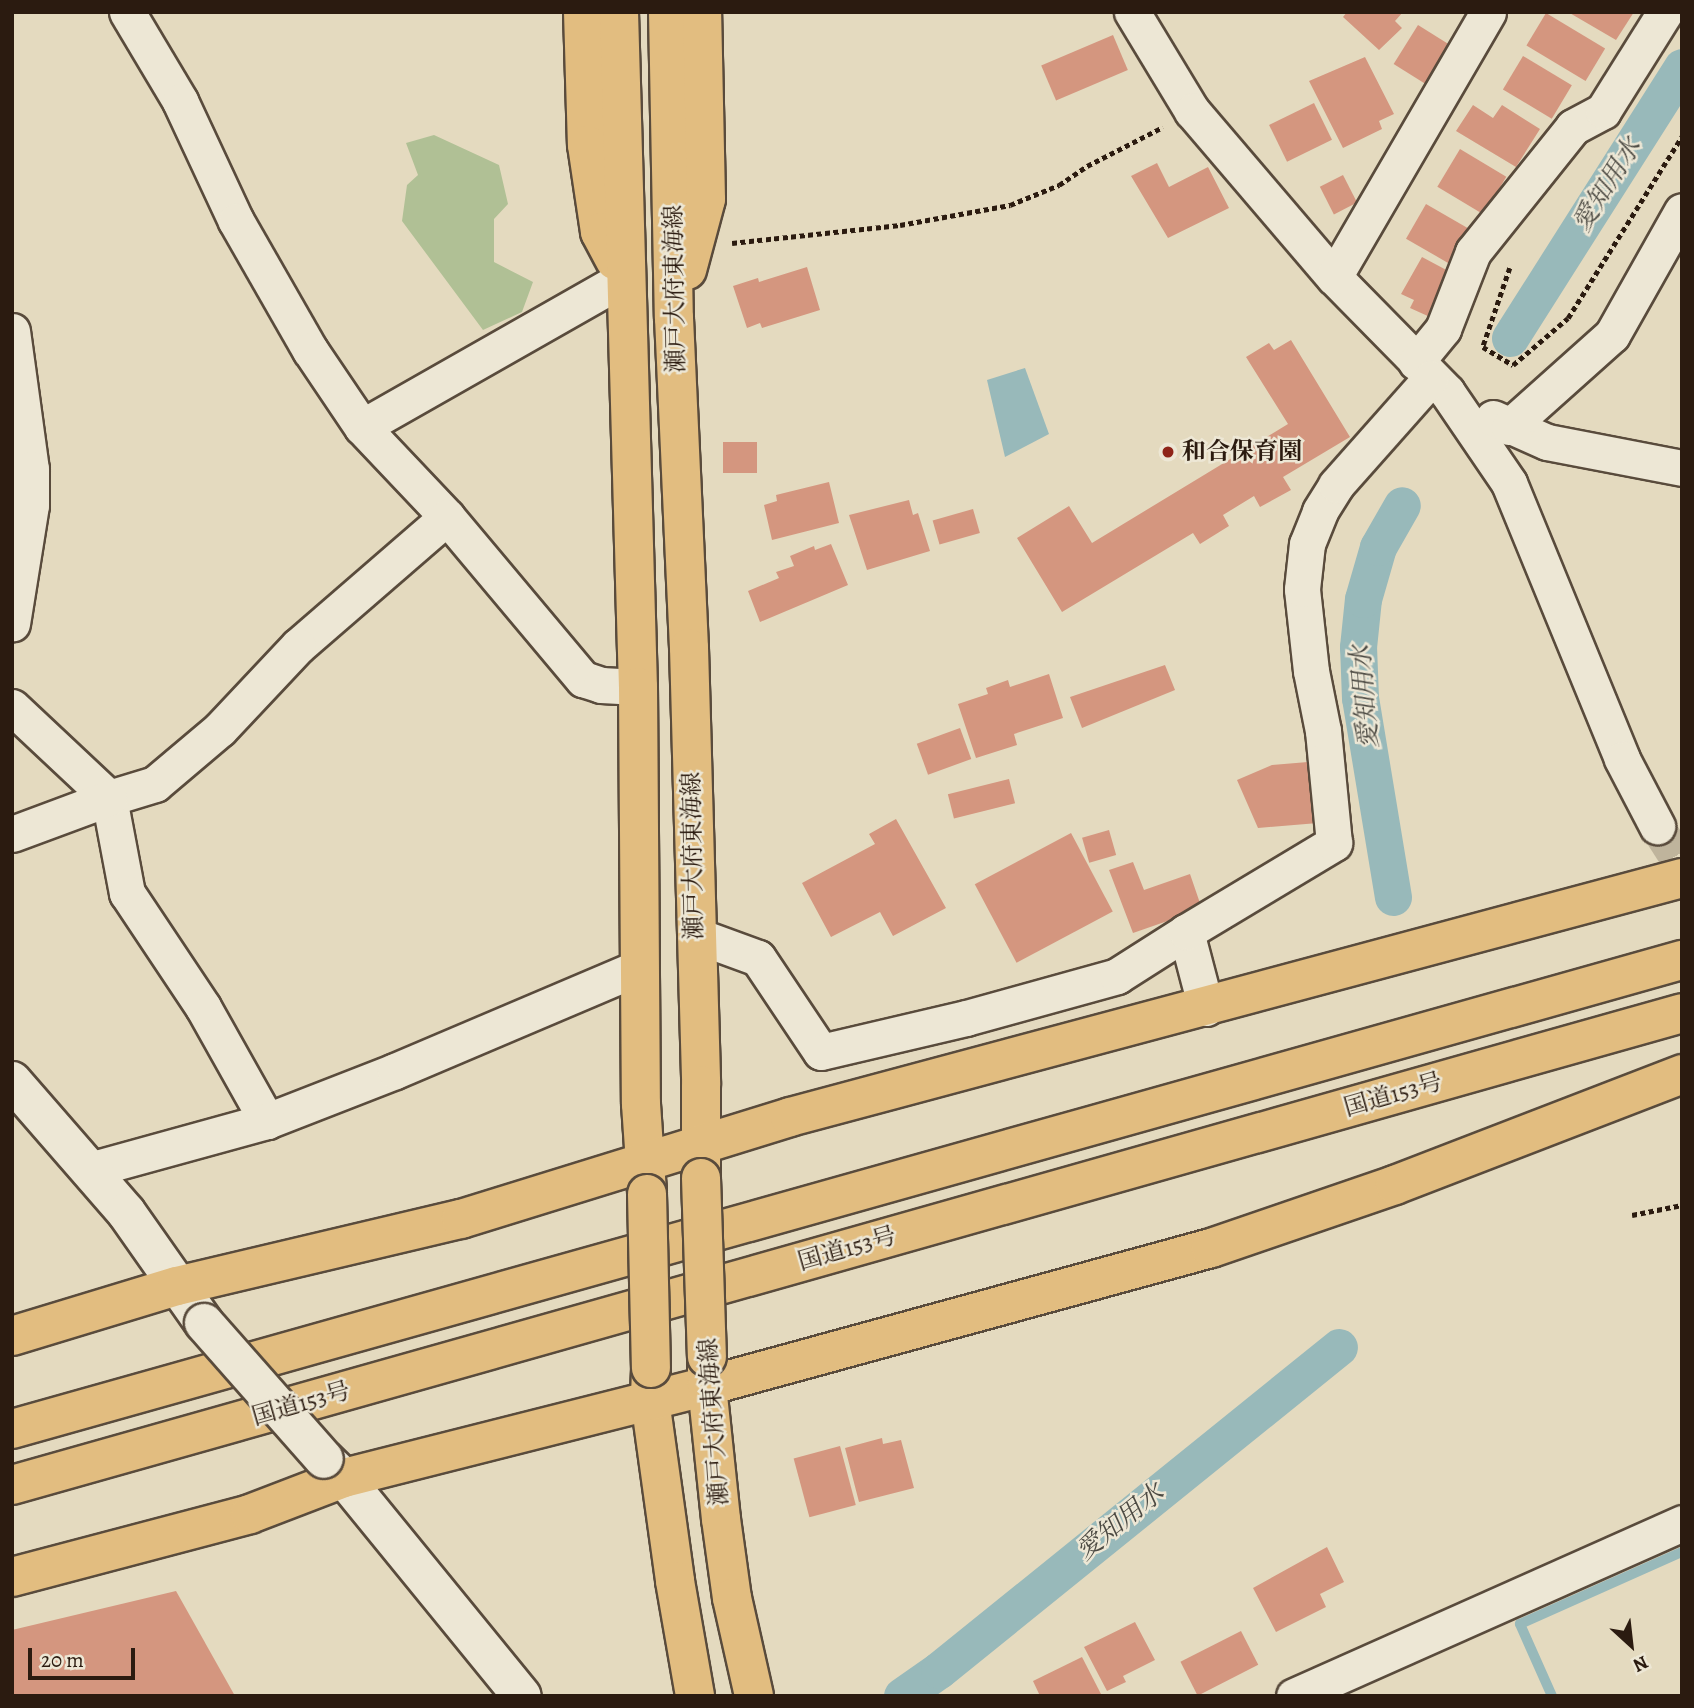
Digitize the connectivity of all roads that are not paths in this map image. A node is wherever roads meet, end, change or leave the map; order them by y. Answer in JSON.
{"nodes":[{"id":1,"x":127,"y":12,"type":"edge"},
{"id":2,"x":583,"y":12,"type":"edge"},
{"id":3,"x":619,"y":12,"type":"edge"},
{"id":4,"x":668,"y":12,"type":"edge"},
{"id":5,"x":702,"y":12,"type":"edge"},
{"id":6,"x":1132,"y":12,"type":"edge"},
{"id":7,"x":1665,"y":12,"type":"edge"},
{"id":8,"x":1480,"y":15,"type":"edge"},
{"id":9,"x":1682,"y":211,"type":"edge"},
{"id":10,"x":1334,"y":277,"type":"junction"},
{"id":11,"x":624,"y":278,"type":"junction"},
{"id":12,"x":674,"y":318,"type":"junction"},
{"id":13,"x":12,"y":331,"type":"edge"},
{"id":14,"x":1431,"y":377,"type":"junction"},
{"id":15,"x":362,"y":427,"type":"junction"},
{"id":16,"x":1509,"y":427,"type":"junction"},
{"id":17,"x":1682,"y":468,"type":"edge"},
{"id":18,"x":446,"y":517,"type":"junction"},
{"id":19,"x":12,"y":624,"type":"edge"},
{"id":20,"x":638,"y":687,"type":"junction"},
{"id":21,"x":12,"y":707,"type":"edge"},
{"id":22,"x":109,"y":798,"type":"junction"},
{"id":23,"x":1657,"y":826,"type":"tunnel mouth"},
{"id":24,"x":12,"y":834,"type":"edge"},
{"id":25,"x":1682,"y":877,"type":"edge"},
{"id":26,"x":1186,"y":932,"type":"junction"},
{"id":27,"x":695,"y":935,"type":"junction"},
{"id":28,"x":1682,"y":960,"type":"edge"},
{"id":29,"x":640,"y":967,"type":"junction"},
{"id":30,"x":1206,"y":1008,"type":"junction"},
{"id":31,"x":1682,"y":1013,"type":"edge"},
{"id":32,"x":1682,"y":1074,"type":"edge"},
{"id":33,"x":12,"y":1081,"type":"edge"},
{"id":34,"x":267,"y":1121,"type":"junction"},
{"id":35,"x":701,"y":1162,"type":"junction"},
{"id":36,"x":89,"y":1170,"type":"junction"},
{"id":37,"x":646,"y":1179,"type":"junction"},
{"id":38,"x":177,"y":1286,"type":"junction"},
{"id":39,"x":12,"y":1336,"type":"edge"},
{"id":40,"x":707,"y":1371,"type":"junction"},
{"id":41,"x":651,"y":1384,"type":"junction"},
{"id":42,"x":12,"y":1429,"type":"edge"},
{"id":43,"x":334,"y":1469,"type":"junction"},
{"id":44,"x":12,"y":1485,"type":"edge"},
{"id":45,"x":1682,"y":1523,"type":"edge"},
{"id":46,"x":12,"y":1577,"type":"edge"},
{"id":47,"x":522,"y":1696,"type":"edge"},
{"id":48,"x":695,"y":1696,"type":"edge"},
{"id":49,"x":754,"y":1696,"type":"edge"},
{"id":50,"x":1294,"y":1696,"type":"edge"}],
"edges":[{"from":1,"to":15,"type":"street"},
{"from":2,"to":11,"type":"main road"},
{"from":3,"to":11,"type":"main road","name":"瀬戸大府東海線"},
{"from":4,"to":12,"type":"main road","name":"瀬戸大府東海線"},
{"from":5,"to":12,"type":"main road"},
{"from":6,"to":10,"type":"street"},
{"from":7,"to":14,"type":"street"},
{"from":8,"to":10,"type":"street"},
{"from":9,"to":16,"type":"street"},
{"from":10,"to":14,"type":"street"},
{"from":11,"to":15,"type":"street"},
{"from":11,"to":20,"type":"main road","name":"瀬戸大府東海線"},
{"from":12,"to":27,"type":"main road","name":"瀬戸大府東海線"},
{"from":13,"to":19,"type":"street"},
{"from":14,"to":16,"type":"street"},
{"from":14,"to":23,"type":"street"},
{"from":14,"to":26,"type":"street"},
{"from":15,"to":18,"type":"street"},
{"from":16,"to":17,"type":"street"},
{"from":18,"to":20,"type":"street"},
{"from":18,"to":22,"type":"street"},
{"from":20,"to":29,"type":"main road","name":"瀬戸大府東海線"},
{"from":21,"to":22,"type":"street"},
{"from":22,"to":24,"type":"street"},
{"from":22,"to":34,"type":"street"},
{"from":25,"to":30,"type":"main road"},
{"from":26,"to":27,"type":"street"},
{"from":26,"to":30,"type":"street"},
{"from":27,"to":35,"type":"main road","name":"瀬戸大府東海線"},
{"from":28,"to":42,"type":"main road"},
{"from":29,"to":34,"type":"street"},
{"from":29,"to":37,"type":"main road","name":"瀬戸大府東海線"},
{"from":30,"to":35,"type":"main road"},
{"from":31,"to":44,"type":"main road","name":"国道153号"},
{"from":32,"to":40,"type":"main road"},
{"from":33,"to":36,"type":"street"},
{"from":34,"to":36,"type":"street"},
{"from":35,"to":37,"type":"main road"},
{"from":35,"to":40,"type":"main road","name":"瀬戸大府東海線","bridge":true},
{"from":36,"to":38,"type":"street"},
{"from":37,"to":38,"type":"main road"},
{"from":37,"to":41,"type":"main road","name":"瀬戸大府東海線","bridge":true},
{"from":38,"to":39,"type":"main road"},
{"from":38,"to":43,"type":"street","bridge":true},
{"from":40,"to":41,"type":"main road"},
{"from":40,"to":49,"type":"main road","name":"瀬戸大府東海線"},
{"from":41,"to":43,"type":"main road"},
{"from":41,"to":48,"type":"main road","name":"瀬戸大府東海線"},
{"from":43,"to":46,"type":"main road"},
{"from":43,"to":47,"type":"street"},
{"from":45,"to":50,"type":"street"}]}
